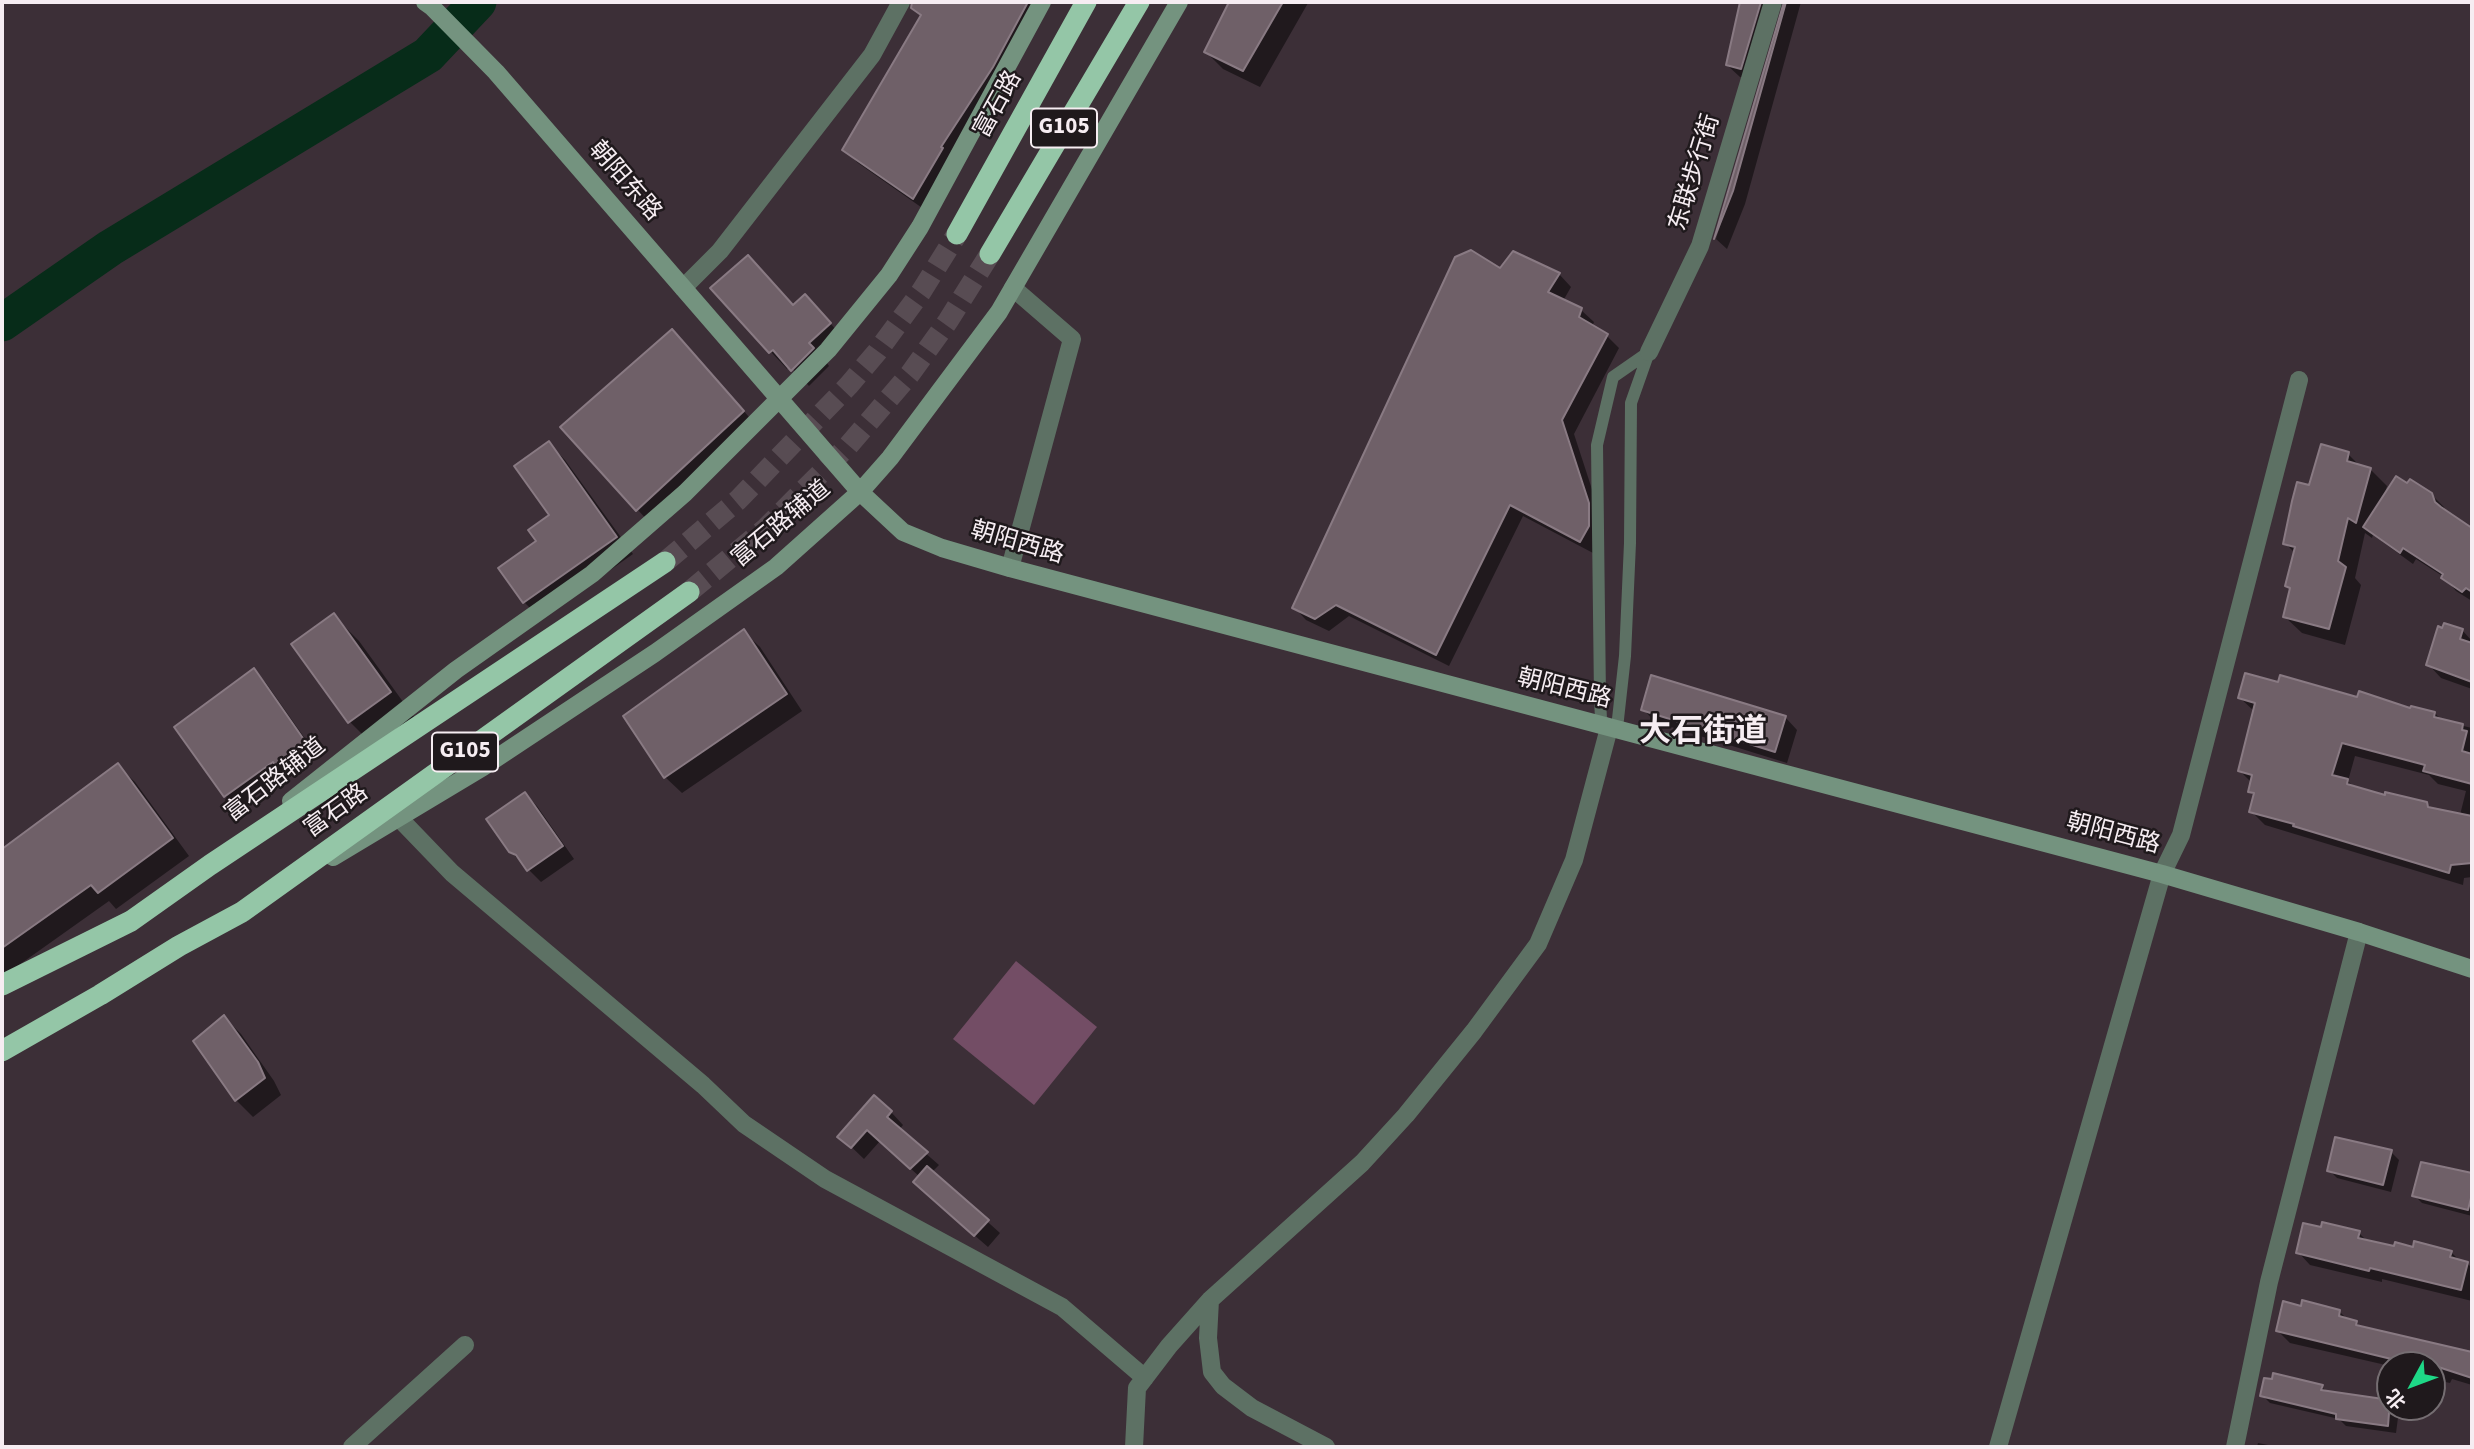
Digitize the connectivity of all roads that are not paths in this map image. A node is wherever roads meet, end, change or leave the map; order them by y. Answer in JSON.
{"nodes":[{"id":1,"x":901,"y":2,"type":"edge"},
{"id":2,"x":1042,"y":2,"type":"edge"},
{"id":3,"x":1086,"y":2,"type":"edge"},
{"id":4,"x":1139,"y":2,"type":"edge"},
{"id":5,"x":1179,"y":2,"type":"edge"},
{"id":6,"x":1773,"y":2,"type":"edge"},
{"id":7,"x":429,"y":4,"type":"edge"},
{"id":8,"x":957,"y":234,"type":"tunnel mouth"},
{"id":9,"x":990,"y":254,"type":"tunnel mouth"},
{"id":10,"x":683,"y":288,"type":"junction"},
{"id":11,"x":1013,"y":288,"type":"junction"},
{"id":12,"x":1649,"y":352,"type":"junction"},
{"id":13,"x":2299,"y":380,"type":"dead end"},
{"id":14,"x":779,"y":400,"type":"junction"},
{"id":15,"x":860,"y":492,"type":"junction"},
{"id":16,"x":665,"y":562,"type":"tunnel mouth"},
{"id":17,"x":1010,"y":568,"type":"junction"},
{"id":18,"x":689,"y":592,"type":"tunnel mouth"},
{"id":19,"x":1613,"y":728,"type":"junction"},
{"id":20,"x":399,"y":818,"type":"junction"},
{"id":21,"x":210,"y":865,"type":"junction"},
{"id":22,"x":2162,"y":874,"type":"junction"},
{"id":23,"x":242,"y":912,"type":"junction"},
{"id":24,"x":2359,"y":932,"type":"junction"},
{"id":25,"x":2472,"y":969,"type":"edge"},
{"id":26,"x":2,"y":985,"type":"edge"},
{"id":27,"x":2,"y":1051,"type":"edge"},
{"id":28,"x":1210,"y":1300,"type":"junction"},
{"id":29,"x":465,"y":1345,"type":"dead end"},
{"id":30,"x":1145,"y":1378,"type":"junction"},
{"id":31,"x":352,"y":1447,"type":"edge"},
{"id":32,"x":1133,"y":1447,"type":"edge"},
{"id":33,"x":1326,"y":1447,"type":"edge"},
{"id":34,"x":1998,"y":1447,"type":"edge"},
{"id":35,"x":2235,"y":1447,"type":"edge"}],
"edges":[{"from":1,"to":10,"type":"street"},
{"from":2,"to":14,"type":"main road","name":"富石路辅道"},
{"from":3,"to":8,"type":"highway","name":"富石路","number":"G105"},
{"from":4,"to":9,"type":"highway","number":"G105"},
{"from":5,"to":11,"type":"main road","name":"富石路辅道"},
{"from":6,"to":12,"type":"street","name":"东联步行街"},
{"from":7,"to":10,"type":"main road","name":"朝阳东路"},
{"from":10,"to":14,"type":"main road","name":"朝阳东路"},
{"from":11,"to":15,"type":"main road","name":"富石路辅道"},
{"from":11,"to":17,"type":"street"},
{"from":12,"to":19,"type":"lane"},
{"from":12,"to":19,"type":"lane"},
{"from":13,"to":22,"type":"street"},
{"from":14,"to":15,"type":"main road","name":"朝阳西路"},
{"from":14,"to":21,"type":"main road","name":"富石路辅道"},
{"from":15,"to":17,"type":"main road","name":"朝阳西路"},
{"from":15,"to":20,"type":"main road","name":"富石路辅道"},
{"from":16,"to":21,"type":"highway","name":"富石路","number":"G105"},
{"from":17,"to":19,"type":"main road","name":"朝阳西路"},
{"from":18,"to":23,"type":"highway","name":"富石路","number":"G105"},
{"from":19,"to":22,"type":"main road","name":"朝阳西路"},
{"from":19,"to":28,"type":"street"},
{"from":20,"to":23,"type":"main road","name":"富石路辅道"},
{"from":20,"to":30,"type":"street"},
{"from":21,"to":26,"type":"highway","name":"富石路","number":"G105"},
{"from":22,"to":24,"type":"main road","name":"朝阳西路"},
{"from":22,"to":34,"type":"street"},
{"from":23,"to":27,"type":"highway","name":"富石路","number":"G105"},
{"from":24,"to":25,"type":"main road","name":"朝阳西路"},
{"from":24,"to":35,"type":"street"},
{"from":28,"to":30,"type":"street"},
{"from":28,"to":33,"type":"street"},
{"from":29,"to":31,"type":"street"},
{"from":30,"to":32,"type":"street"}]}
